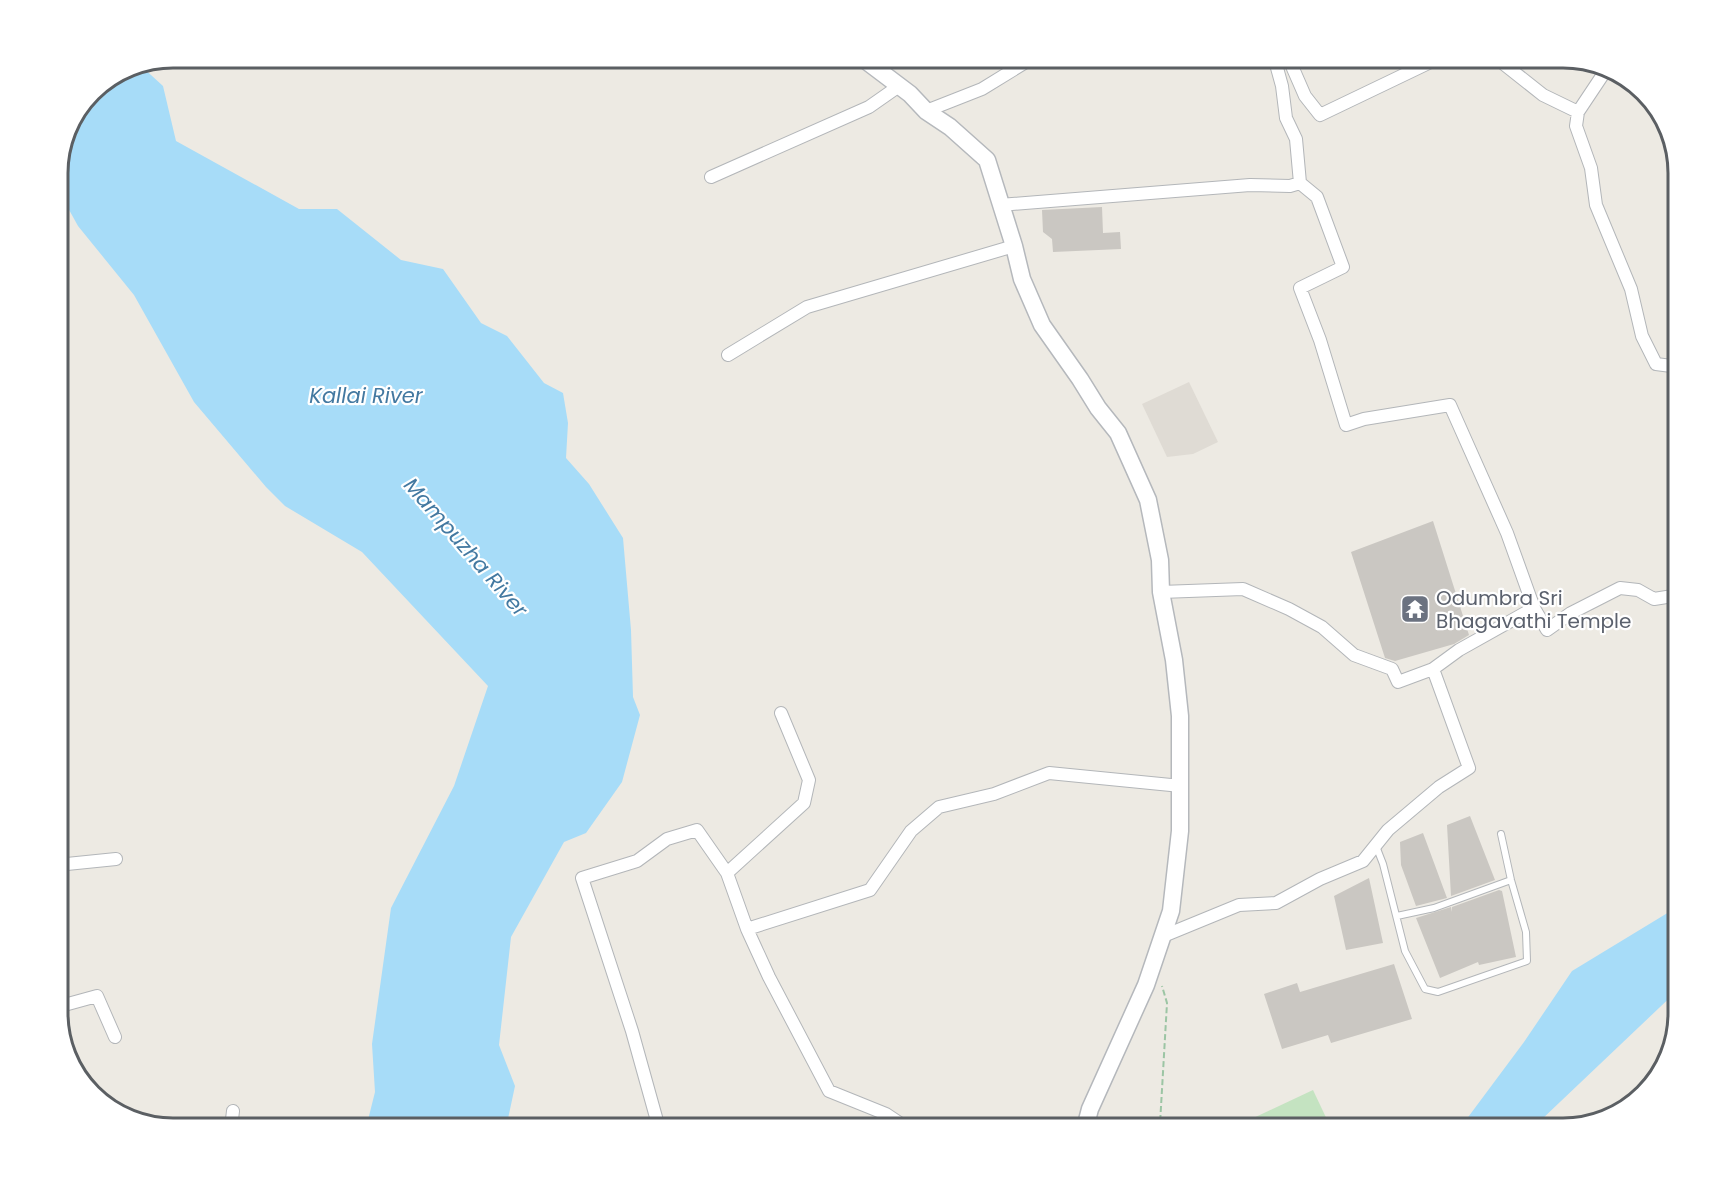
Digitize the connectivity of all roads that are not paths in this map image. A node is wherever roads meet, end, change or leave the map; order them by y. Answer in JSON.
{"nodes":[{"id":1,"x":875,"y":68,"type":"edge"},
{"id":2,"x":1016,"y":68,"type":"edge"},
{"id":3,"x":1277,"y":68,"type":"edge"},
{"id":4,"x":1293,"y":68,"type":"edge"},
{"id":5,"x":1418,"y":68,"type":"edge"},
{"id":6,"x":1509,"y":68,"type":"edge"},
{"id":7,"x":1603,"y":75,"type":"edge"},
{"id":8,"x":899,"y":86,"type":"junction"},
{"id":9,"x":926,"y":111,"type":"junction"},
{"id":10,"x":1578,"y":112,"type":"junction"},
{"id":11,"x":711,"y":177,"type":"dead end"},
{"id":12,"x":1300,"y":183,"type":"junction"},
{"id":13,"x":1000,"y":205,"type":"junction"},
{"id":14,"x":1014,"y":246,"type":"junction"},
{"id":15,"x":728,"y":355,"type":"dead end"},
{"id":16,"x":1668,"y":366,"type":"edge"},
{"id":17,"x":1161,"y":592,"type":"junction"},
{"id":18,"x":1668,"y":597,"type":"edge"},
{"id":19,"x":1534,"y":608,"type":"junction"},
{"id":20,"x":1433,"y":669,"type":"junction"},
{"id":21,"x":781,"y":713,"type":"dead end"},
{"id":22,"x":1181,"y":786,"type":"junction"},
{"id":23,"x":1501,"y":834,"type":"dead end"},
{"id":24,"x":1376,"y":845,"type":"junction"},
{"id":25,"x":116,"y":859,"type":"dead end"},
{"id":26,"x":68,"y":864,"type":"edge"},
{"id":27,"x":727,"y":873,"type":"junction"},
{"id":28,"x":1511,"y":880,"type":"junction"},
{"id":29,"x":1397,"y":916,"type":"junction"},
{"id":30,"x":747,"y":929,"type":"junction"},
{"id":31,"x":1161,"y":937,"type":"junction"},
{"id":32,"x":68,"y":1003,"type":"edge"},
{"id":33,"x":115,"y":1037,"type":"dead end"},
{"id":34,"x":233,"y":1111,"type":"dead end"},
{"id":35,"x":886,"y":1114,"type":"junction"},
{"id":36,"x":232,"y":1118,"type":"edge"},
{"id":37,"x":656,"y":1118,"type":"edge"},
{"id":38,"x":882,"y":1118,"type":"edge"},
{"id":39,"x":892,"y":1118,"type":"edge"},
{"id":40,"x":1088,"y":1118,"type":"edge"}],
"edges":[{"from":1,"to":8,"type":"main road"},
{"from":2,"to":9,"type":"street"},
{"from":3,"to":12,"type":"street"},
{"from":4,"to":5,"type":"street"},
{"from":6,"to":10,"type":"street"},
{"from":7,"to":10,"type":"street"},
{"from":8,"to":9,"type":"main road"},
{"from":8,"to":11,"type":"street"},
{"from":9,"to":13,"type":"main road"},
{"from":10,"to":16,"type":"street"},
{"from":12,"to":13,"type":"street"},
{"from":12,"to":19,"type":"street"},
{"from":13,"to":14,"type":"main road"},
{"from":14,"to":15,"type":"street"},
{"from":14,"to":17,"type":"main road"},
{"from":17,"to":20,"type":"street"},
{"from":17,"to":22,"type":"main road"},
{"from":18,"to":19,"type":"street"},
{"from":19,"to":20,"type":"street"},
{"from":20,"to":24,"type":"street"},
{"from":21,"to":27,"type":"street"},
{"from":22,"to":30,"type":"street"},
{"from":22,"to":31,"type":"main road"},
{"from":23,"to":28,"type":"lane"},
{"from":24,"to":29,"type":"lane"},
{"from":24,"to":31,"type":"street"},
{"from":25,"to":26,"type":"street"},
{"from":27,"to":30,"type":"street"},
{"from":27,"to":37,"type":"street"},
{"from":28,"to":29,"type":"lane"},
{"from":28,"to":29,"type":"lane"},
{"from":30,"to":35,"type":"street"},
{"from":31,"to":40,"type":"main road"},
{"from":32,"to":33,"type":"street"},
{"from":34,"to":36,"type":"street"},
{"from":35,"to":38,"type":"street"},
{"from":35,"to":39,"type":"street"}]}
